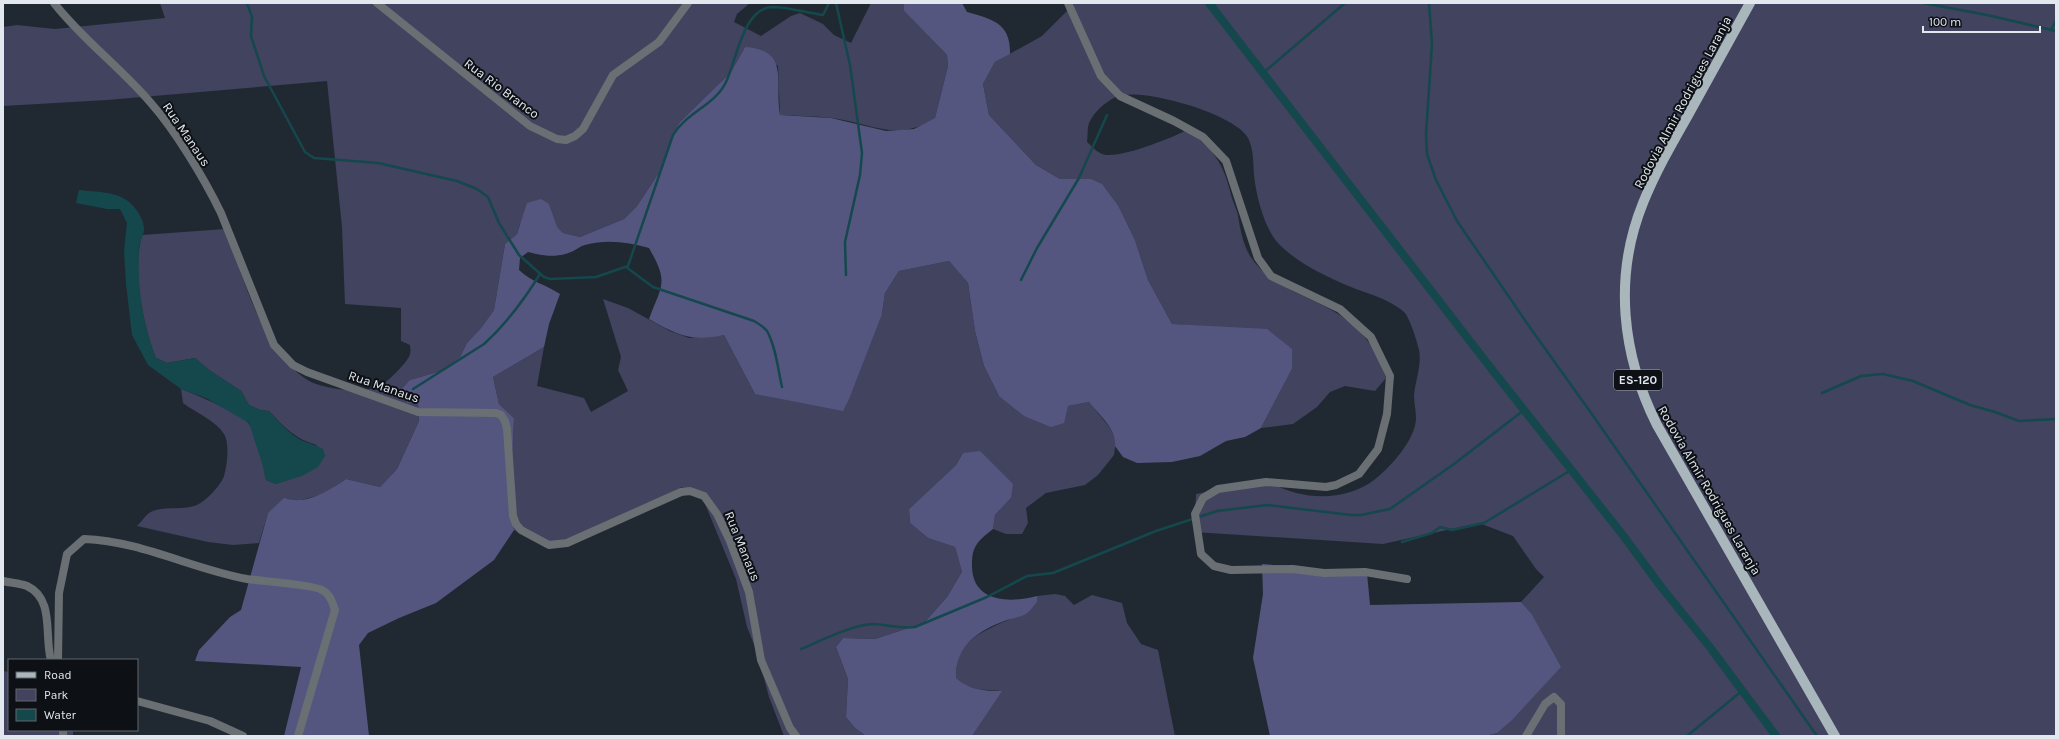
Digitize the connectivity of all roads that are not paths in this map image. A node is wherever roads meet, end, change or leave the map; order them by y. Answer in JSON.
{"nodes":[{"id":1,"x":54,"y":3,"type":"edge"},
{"id":2,"x":377,"y":3,"type":"edge"},
{"id":3,"x":688,"y":3,"type":"edge"},
{"id":4,"x":1068,"y":3,"type":"edge"},
{"id":5,"x":1750,"y":3,"type":"edge"},
{"id":6,"x":1407,"y":579,"type":"dead end"},
{"id":7,"x":3,"y":581,"type":"edge"},
{"id":8,"x":51,"y":659,"type":"edge"},
{"id":9,"x":58,"y":659,"type":"edge"},
{"id":10,"x":138,"y":701,"type":"edge"},
{"id":11,"x":243,"y":736,"type":"edge"},
{"id":12,"x":298,"y":736,"type":"edge"},
{"id":13,"x":796,"y":736,"type":"edge"},
{"id":14,"x":1526,"y":736,"type":"edge"},
{"id":15,"x":1561,"y":736,"type":"edge"},
{"id":16,"x":1835,"y":736,"type":"edge"}],
"edges":[{"from":1,"to":13,"type":"street","name":"Rua Manaus"},
{"from":2,"to":3,"type":"street","name":"Rua Rio Branco"},
{"from":4,"to":6,"type":"street"},
{"from":5,"to":16,"type":"main road","name":"Rodovia Almir Rodrigues Laranja","number":"ES-120"},
{"from":7,"to":8,"type":"street"},
{"from":9,"to":12,"type":"street"},
{"from":10,"to":11,"type":"street"},
{"from":14,"to":15,"type":"street"}]}
